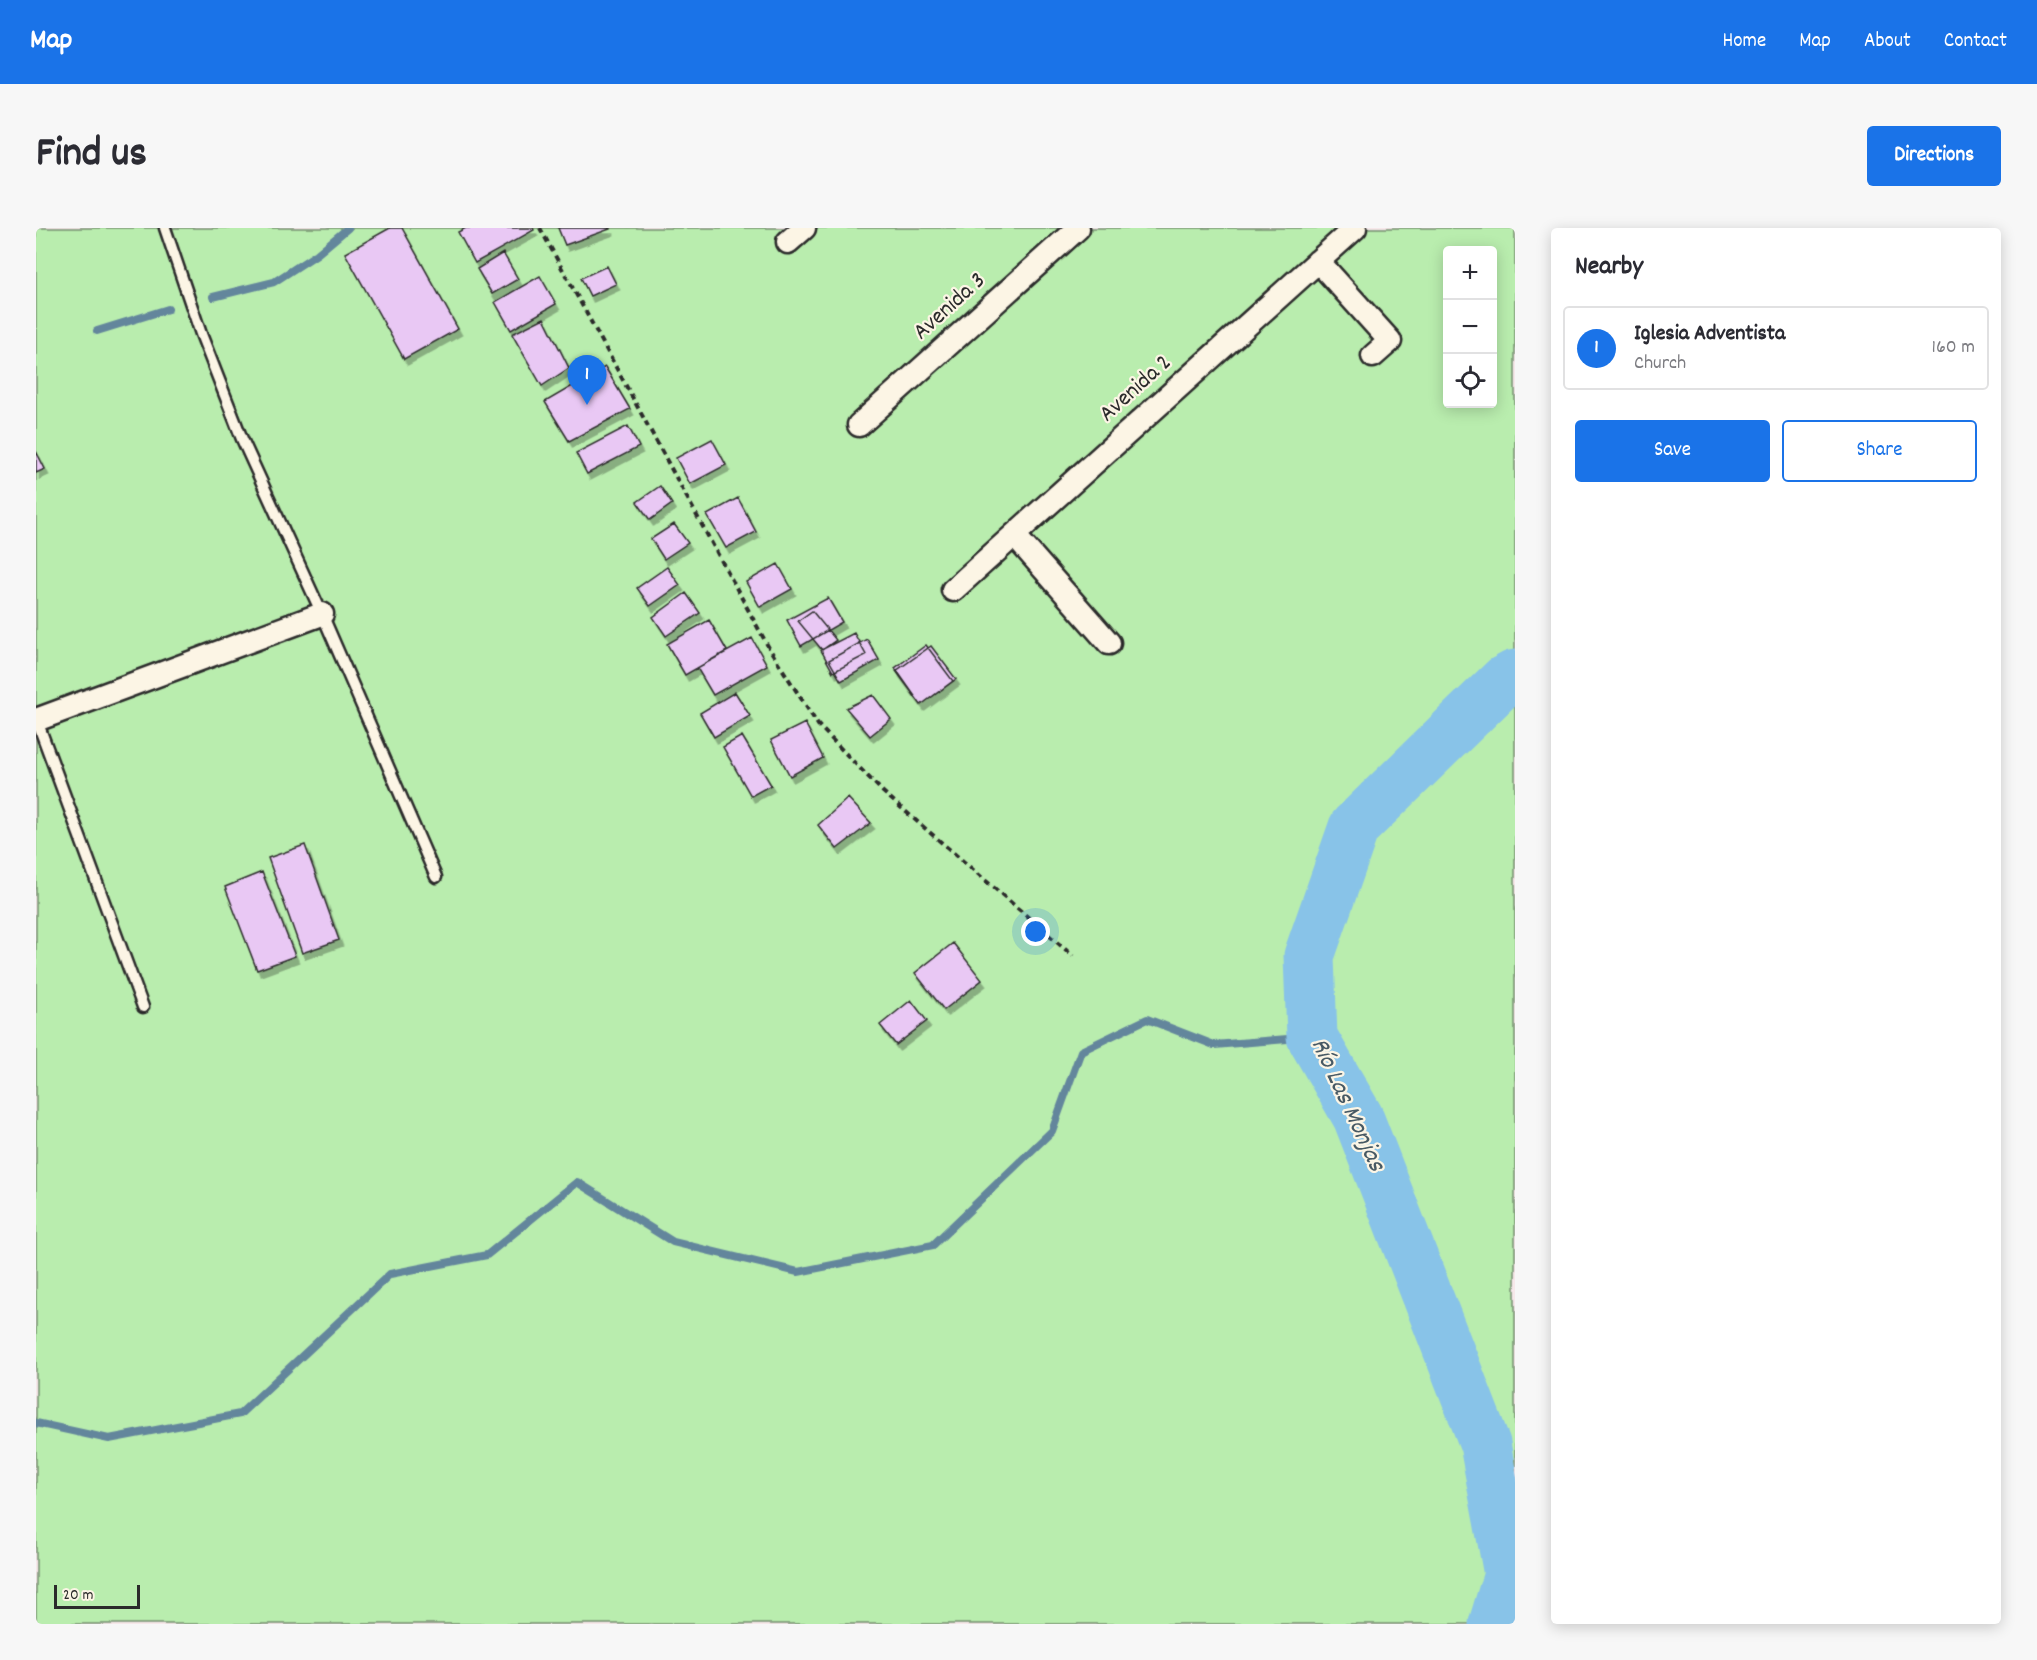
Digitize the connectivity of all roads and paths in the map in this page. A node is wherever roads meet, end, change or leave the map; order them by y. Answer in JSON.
{"nodes":[{"id":1,"x":165,"y":228,"type":"edge"},
{"id":2,"x":540,"y":228,"type":"edge"},
{"id":3,"x":1078,"y":228,"type":"edge"},
{"id":4,"x":1355,"y":228,"type":"edge"},
{"id":5,"x":1318,"y":261,"type":"junction"},
{"id":6,"x":1373,"y":356,"type":"dead end"},
{"id":7,"x":859,"y":425,"type":"dead end"},
{"id":8,"x":1014,"y":536,"type":"junction"},
{"id":9,"x":953,"y":590,"type":"dead end"},
{"id":10,"x":322,"y":614,"type":"junction"},
{"id":11,"x":1109,"y":643,"type":"dead end"},
{"id":12,"x":36,"y":719,"type":"edge"},
{"id":13,"x":436,"y":877,"type":"dead end"},
{"id":14,"x":1073,"y":956,"type":"dead end"},
{"id":15,"x":143,"y":1007,"type":"dead end"}],
"edges":[{"from":1,"to":10,"type":"lane"},
{"from":2,"to":14,"type":"path"},
{"from":3,"to":7,"type":"street","name":"Avenida 3"},
{"from":4,"to":5,"type":"street","name":"Avenida 2"},
{"from":5,"to":6,"type":"street"},
{"from":5,"to":8,"type":"street","name":"Avenida 2"},
{"from":8,"to":9,"type":"street","name":"Avenida 2"},
{"from":8,"to":11,"type":"street"},
{"from":10,"to":12,"type":"street"},
{"from":10,"to":13,"type":"lane"},
{"from":12,"to":15,"type":"lane"}]}
